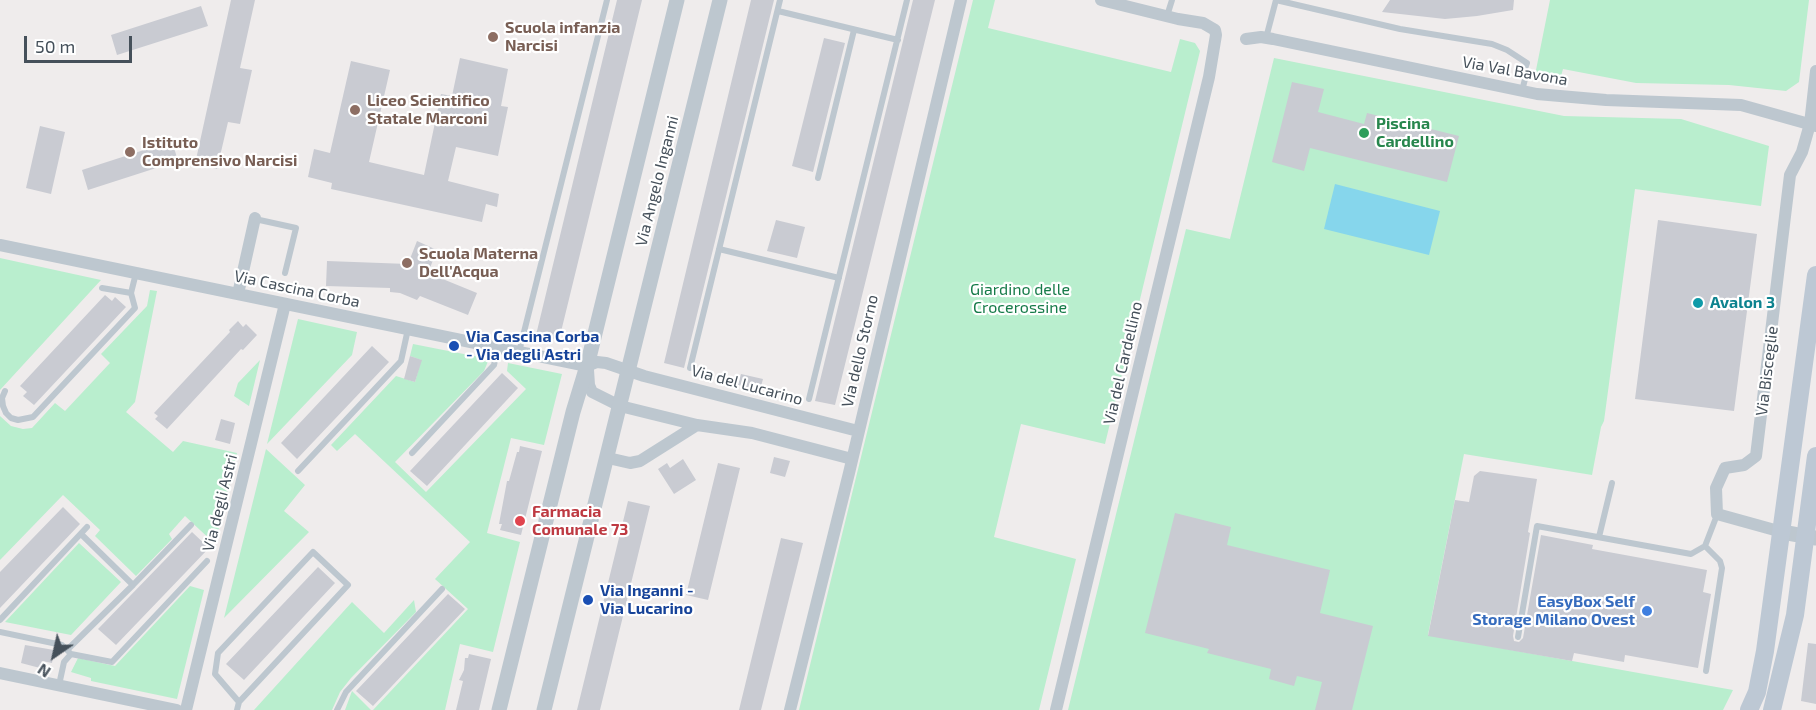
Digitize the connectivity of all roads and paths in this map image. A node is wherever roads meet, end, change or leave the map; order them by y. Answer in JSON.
{"nodes":[{"id":1,"x":607,"y":0,"type":"edge"},
{"id":2,"x":677,"y":0,"type":"edge"},
{"id":3,"x":720,"y":0,"type":"edge"},
{"id":4,"x":780,"y":0,"type":"edge"},
{"id":5,"x":908,"y":0,"type":"edge"},
{"id":6,"x":961,"y":0,"type":"edge"},
{"id":7,"x":1101,"y":0,"type":"edge"},
{"id":8,"x":1172,"y":0,"type":"edge"},
{"id":9,"x":1276,"y":0,"type":"edge"},
{"id":10,"x":778,"y":11,"type":"junction"},
{"id":11,"x":1172,"y":17,"type":"junction"},
{"id":12,"x":854,"y":30,"type":"junction"},
{"id":13,"x":1266,"y":38,"type":"junction"},
{"id":14,"x":1246,"y":39,"type":"dead end"},
{"id":15,"x":898,"y":40,"type":"junction"},
{"id":16,"x":1816,"y":71,"type":"edge"},
{"id":17,"x":1522,"y":91,"type":"junction"},
{"id":18,"x":1813,"y":125,"type":"edge"},
{"id":19,"x":818,"y":178,"type":"dead end"},
{"id":20,"x":255,"y":218,"type":"joint"},
{"id":21,"x":0,"y":245,"type":"edge"},
{"id":22,"x":719,"y":249,"type":"junction"},
{"id":23,"x":136,"y":273,"type":"junction"},
{"id":24,"x":285,"y":273,"type":"dead end"},
{"id":25,"x":1816,"y":275,"type":"edge"},
{"id":26,"x":839,"y":278,"type":"junction"},
{"id":27,"x":102,"y":288,"type":"dead end"},
{"id":28,"x":131,"y":293,"type":"junction"},
{"id":29,"x":238,"y":294,"type":"junction"},
{"id":30,"x":285,"y":304,"type":"junction"},
{"id":31,"x":408,"y":329,"type":"junction"},
{"id":32,"x":498,"y":347,"type":"junction"},
{"id":33,"x":519,"y":352,"type":"junction"},
{"id":34,"x":587,"y":366,"type":"junction"},
{"id":35,"x":690,"y":368,"type":"dead end"},
{"id":36,"x":628,"y":371,"type":"junction"},
{"id":37,"x":5,"y":391,"type":"dead end"},
{"id":38,"x":809,"y":399,"type":"dead end"},
{"id":39,"x":620,"y":406,"type":"junction"},
{"id":40,"x":697,"y":425,"type":"junction"},
{"id":41,"x":858,"y":431,"type":"junction"},
{"id":42,"x":412,"y":453,"type":"dead end"},
{"id":43,"x":1816,"y":456,"type":"edge"},
{"id":44,"x":608,"y":458,"type":"junction"},
{"id":45,"x":852,"y":459,"type":"junction"},
{"id":46,"x":298,"y":471,"type":"dead end"},
{"id":47,"x":1612,"y":483,"type":"dead end"},
{"id":48,"x":1717,"y":514,"type":"junction"},
{"id":49,"x":190,"y":525,"type":"dead end"},
{"id":50,"x":87,"y":527,"type":"dead end"},
{"id":51,"x":1782,"y":531,"type":"junction"},
{"id":52,"x":81,"y":534,"type":"junction"},
{"id":53,"x":1599,"y":537,"type":"junction"},
{"id":54,"x":1811,"y":537,"type":"edge"},
{"id":55,"x":1705,"y":546,"type":"junction"},
{"id":56,"x":207,"y":561,"type":"dead end"},
{"id":57,"x":133,"y":585,"type":"junction"},
{"id":58,"x":442,"y":589,"type":"dead end"},
{"id":59,"x":0,"y":620,"type":"edge"},
{"id":60,"x":0,"y":632,"type":"edge"},
{"id":61,"x":1518,"y":637,"type":"dead end"},
{"id":62,"x":69,"y":652,"type":"junction"},
{"id":63,"x":1706,"y":671,"type":"dead end"},
{"id":64,"x":0,"y":673,"type":"edge"},
{"id":65,"x":59,"y":685,"type":"junction"},
{"id":66,"x":239,"y":702,"type":"junction"},
{"id":67,"x":177,"y":710,"type":"edge"},
{"id":68,"x":186,"y":710,"type":"edge"},
{"id":69,"x":237,"y":710,"type":"edge"},
{"id":70,"x":338,"y":710,"type":"edge"},
{"id":71,"x":499,"y":710,"type":"edge"},
{"id":72,"x":544,"y":710,"type":"edge"},
{"id":73,"x":790,"y":710,"type":"edge"},
{"id":74,"x":1056,"y":710,"type":"edge"},
{"id":75,"x":1749,"y":710,"type":"edge"},
{"id":76,"x":1772,"y":710,"type":"edge"}],
"edges":[{"from":1,"to":33,"type":"lane"},
{"from":2,"to":34,"type":"street","name":"Via Angelo Inganni"},
{"from":3,"to":36,"type":"street","name":"Via Angelo Inganni"},
{"from":4,"to":10,"type":"lane"},
{"from":5,"to":15,"type":"lane"},
{"from":6,"to":41,"type":"street","name":"Via dello Storno"},
{"from":7,"to":11,"type":"street"},
{"from":8,"to":11,"type":"lane"},
{"from":9,"to":13,"type":"lane"},
{"from":9,"to":17,"type":"lane"},
{"from":10,"to":12,"type":"lane"},
{"from":10,"to":22,"type":"lane"},
{"from":11,"to":74,"type":"street","name":"Via del Cardellino"},
{"from":12,"to":15,"type":"lane"},
{"from":12,"to":19,"type":"lane"},
{"from":13,"to":14,"type":"street","name":"Via Val Bavona"},
{"from":13,"to":17,"type":"street","name":"Via Val Bavona"},
{"from":15,"to":26,"type":"lane"},
{"from":16,"to":18,"type":"street","name":"Via Bisceglie"},
{"from":17,"to":18,"type":"street","name":"Via Val Bavona"},
{"from":18,"to":48,"type":"street","name":"Via Bisceglie"},
{"from":20,"to":24,"type":"lane"},
{"from":20,"to":29,"type":"street"},
{"from":21,"to":23,"type":"street","name":"Via Cascina Corba"},
{"from":22,"to":26,"type":"lane"},
{"from":22,"to":35,"type":"lane"},
{"from":23,"to":28,"type":"lane"},
{"from":23,"to":29,"type":"street","name":"Via Cascina Corba"},
{"from":25,"to":51,"type":"main road"},
{"from":26,"to":38,"type":"lane"},
{"from":27,"to":28,"type":"lane"},
{"from":28,"to":37,"type":"lane"},
{"from":29,"to":30,"type":"street","name":"Via Cascina Corba"},
{"from":30,"to":31,"type":"street","name":"Via Cascina Corba"},
{"from":30,"to":68,"type":"street","name":"Via degli Astri"},
{"from":31,"to":32,"type":"street","name":"Via Cascina Corba"},
{"from":31,"to":46,"type":"lane"},
{"from":32,"to":33,"type":"street","name":"Via Cascina Corba"},
{"from":32,"to":42,"type":"lane"},
{"from":33,"to":34,"type":"street","name":"Via Cascina Corba"},
{"from":34,"to":36,"type":"street"},
{"from":34,"to":39,"type":"street","name":"Via Angelo Inganni"},
{"from":34,"to":71,"type":"street","name":"Via Angelo Inganni"},
{"from":36,"to":39,"type":"street","name":"Via Angelo Inganni"},
{"from":36,"to":41,"type":"street","name":"Via del Lucarino"},
{"from":39,"to":40,"type":"street"},
{"from":39,"to":44,"type":"street","name":"Via Angelo Inganni"},
{"from":40,"to":44,"type":"street"},
{"from":40,"to":45,"type":"street"},
{"from":41,"to":45,"type":"street","name":"Via dello Storno"},
{"from":43,"to":54,"type":"main road"},
{"from":44,"to":72,"type":"street","name":"Via Angelo Inganni"},
{"from":45,"to":73,"type":"street","name":"Via dello Storno"},
{"from":47,"to":53,"type":"lane"},
{"from":48,"to":51,"type":"street"},
{"from":48,"to":55,"type":"lane"},
{"from":49,"to":57,"type":"lane"},
{"from":50,"to":52,"type":"lane"},
{"from":51,"to":54,"type":"street"},
{"from":51,"to":75,"type":"main road"},
{"from":52,"to":57,"type":"lane"},
{"from":52,"to":59,"type":"lane"},
{"from":53,"to":55,"type":"lane"},
{"from":53,"to":61,"type":"lane"},
{"from":54,"to":76,"type":"main road"},
{"from":55,"to":63,"type":"lane"},
{"from":56,"to":62,"type":"lane"},
{"from":57,"to":62,"type":"lane"},
{"from":58,"to":70,"type":"lane"},
{"from":60,"to":62,"type":"lane"},
{"from":62,"to":65,"type":"lane"},
{"from":64,"to":65,"type":"street"},
{"from":65,"to":67,"type":"street"},
{"from":66,"to":66,"type":"lane"},
{"from":66,"to":69,"type":"lane"}]}
